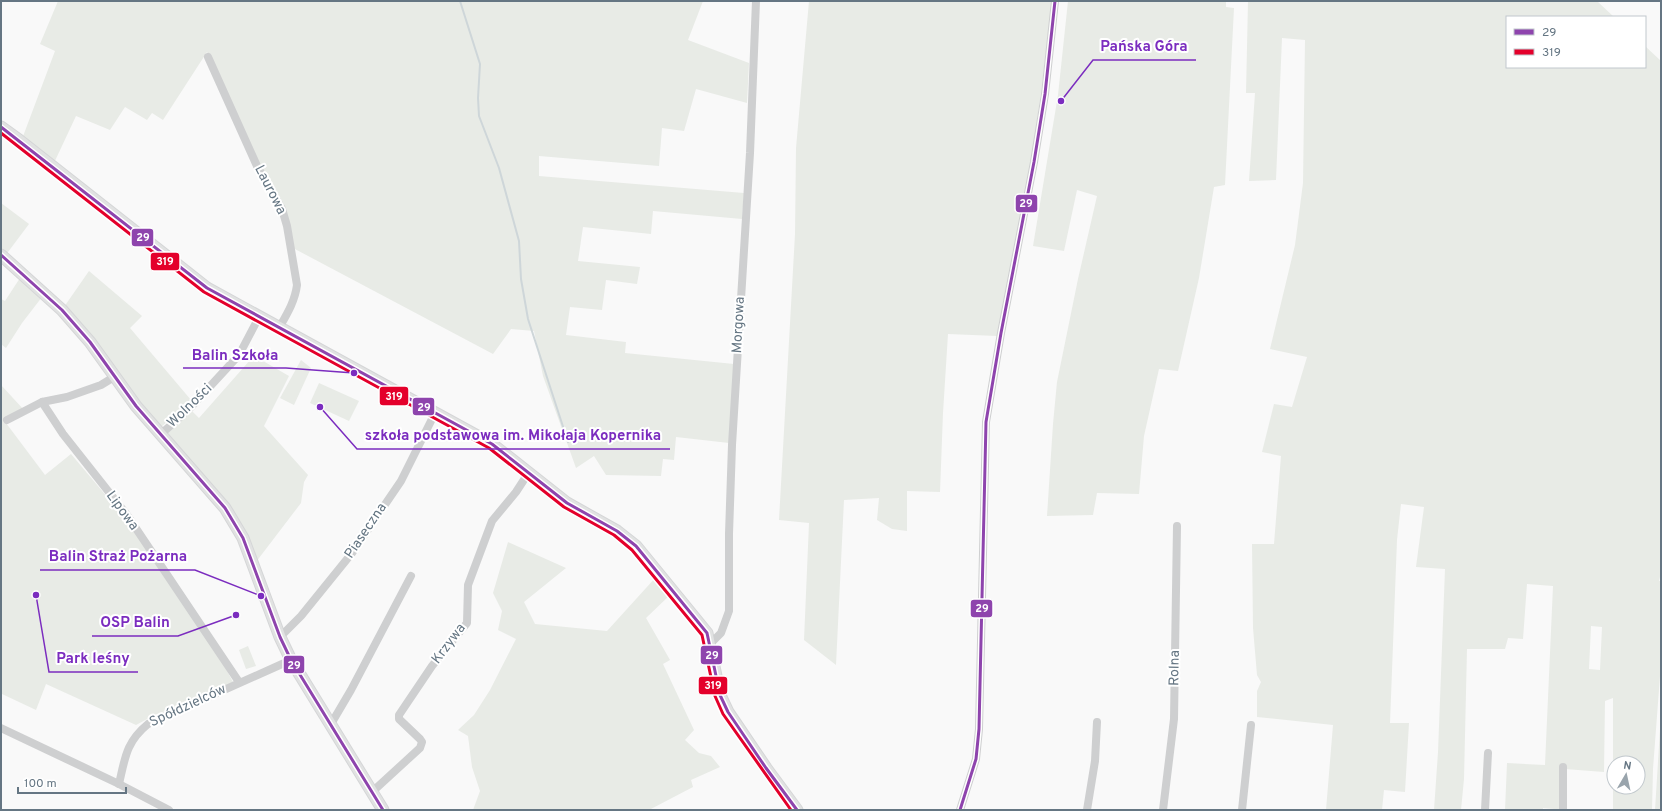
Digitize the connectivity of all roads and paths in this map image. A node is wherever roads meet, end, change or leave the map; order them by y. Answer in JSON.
{"nodes":[{"id":1,"x":756,"y":1,"type":"edge"},
{"id":2,"x":1055,"y":1,"type":"edge"},
{"id":3,"x":208,"y":57,"type":"dead end"},
{"id":4,"x":1,"y":127,"type":"edge"},
{"id":5,"x":1,"y":255,"type":"edge"},
{"id":6,"x":259,"y":317,"type":"junction"},
{"id":7,"x":279,"y":328,"type":"junction"},
{"id":8,"x":114,"y":376,"type":"junction"},
{"id":9,"x":42,"y":402,"type":"junction"},
{"id":10,"x":435,"y":413,"type":"junction"},
{"id":11,"x":7,"y":420,"type":"dead end"},
{"id":12,"x":160,"y":435,"type":"junction"},
{"id":13,"x":529,"y":472,"type":"junction"},
{"id":14,"x":1177,"y":526,"type":"dead end"},
{"id":15,"x":411,"y":576,"type":"dead end"},
{"id":16,"x":280,"y":637,"type":"junction"},
{"id":17,"x":710,"y":644,"type":"junction"},
{"id":18,"x":291,"y":660,"type":"junction"},
{"id":19,"x":239,"y":682,"type":"junction"},
{"id":20,"x":1097,"y":722,"type":"dead end"},
{"id":21,"x":330,"y":724,"type":"junction"},
{"id":22,"x":1251,"y":724,"type":"dead end"},
{"id":23,"x":1,"y":728,"type":"edge"},
{"id":24,"x":1488,"y":753,"type":"dead end"},
{"id":25,"x":1563,"y":767,"type":"dead end"},
{"id":26,"x":119,"y":784,"type":"junction"},
{"id":27,"x":372,"y":792,"type":"junction"},
{"id":28,"x":169,"y":810,"type":"edge"},
{"id":29,"x":382,"y":810,"type":"edge"},
{"id":30,"x":797,"y":810,"type":"edge"},
{"id":31,"x":960,"y":810,"type":"edge"},
{"id":32,"x":1087,"y":810,"type":"edge"},
{"id":33,"x":1163,"y":810,"type":"edge"},
{"id":34,"x":1242,"y":810,"type":"edge"},
{"id":35,"x":1485,"y":810,"type":"edge"},
{"id":36,"x":1563,"y":810,"type":"edge"}],
"edges":[{"from":1,"to":17,"type":"street","name":"Morgowa"},
{"from":2,"to":31,"type":"street"},
{"from":3,"to":7,"type":"street","name":"Laurowa"},
{"from":4,"to":6,"type":"street"},
{"from":5,"to":8,"type":"street"},
{"from":6,"to":7,"type":"street"},
{"from":6,"to":12,"type":"street","name":"Wolności"},
{"from":7,"to":10,"type":"street"},
{"from":8,"to":9,"type":"street"},
{"from":8,"to":12,"type":"street"},
{"from":9,"to":11,"type":"street"},
{"from":9,"to":19,"type":"street","name":"Lipowa"},
{"from":10,"to":13,"type":"street"},
{"from":10,"to":16,"type":"street","name":"Piaseczna"},
{"from":12,"to":16,"type":"street"},
{"from":13,"to":17,"type":"street"},
{"from":13,"to":27,"type":"street","name":"Krzywa"},
{"from":14,"to":33,"type":"street","name":"Rolna"},
{"from":15,"to":21,"type":"street"},
{"from":16,"to":18,"type":"street"},
{"from":17,"to":30,"type":"street"},
{"from":18,"to":19,"type":"street","name":"Spółdzielców"},
{"from":18,"to":21,"type":"street"},
{"from":19,"to":26,"type":"street","name":"Spółdzielców"},
{"from":20,"to":32,"type":"street"},
{"from":21,"to":27,"type":"street"},
{"from":22,"to":34,"type":"street"},
{"from":23,"to":26,"type":"street"},
{"from":24,"to":35,"type":"street"},
{"from":25,"to":36,"type":"street"},
{"from":26,"to":28,"type":"street"},
{"from":27,"to":29,"type":"street"}]}
